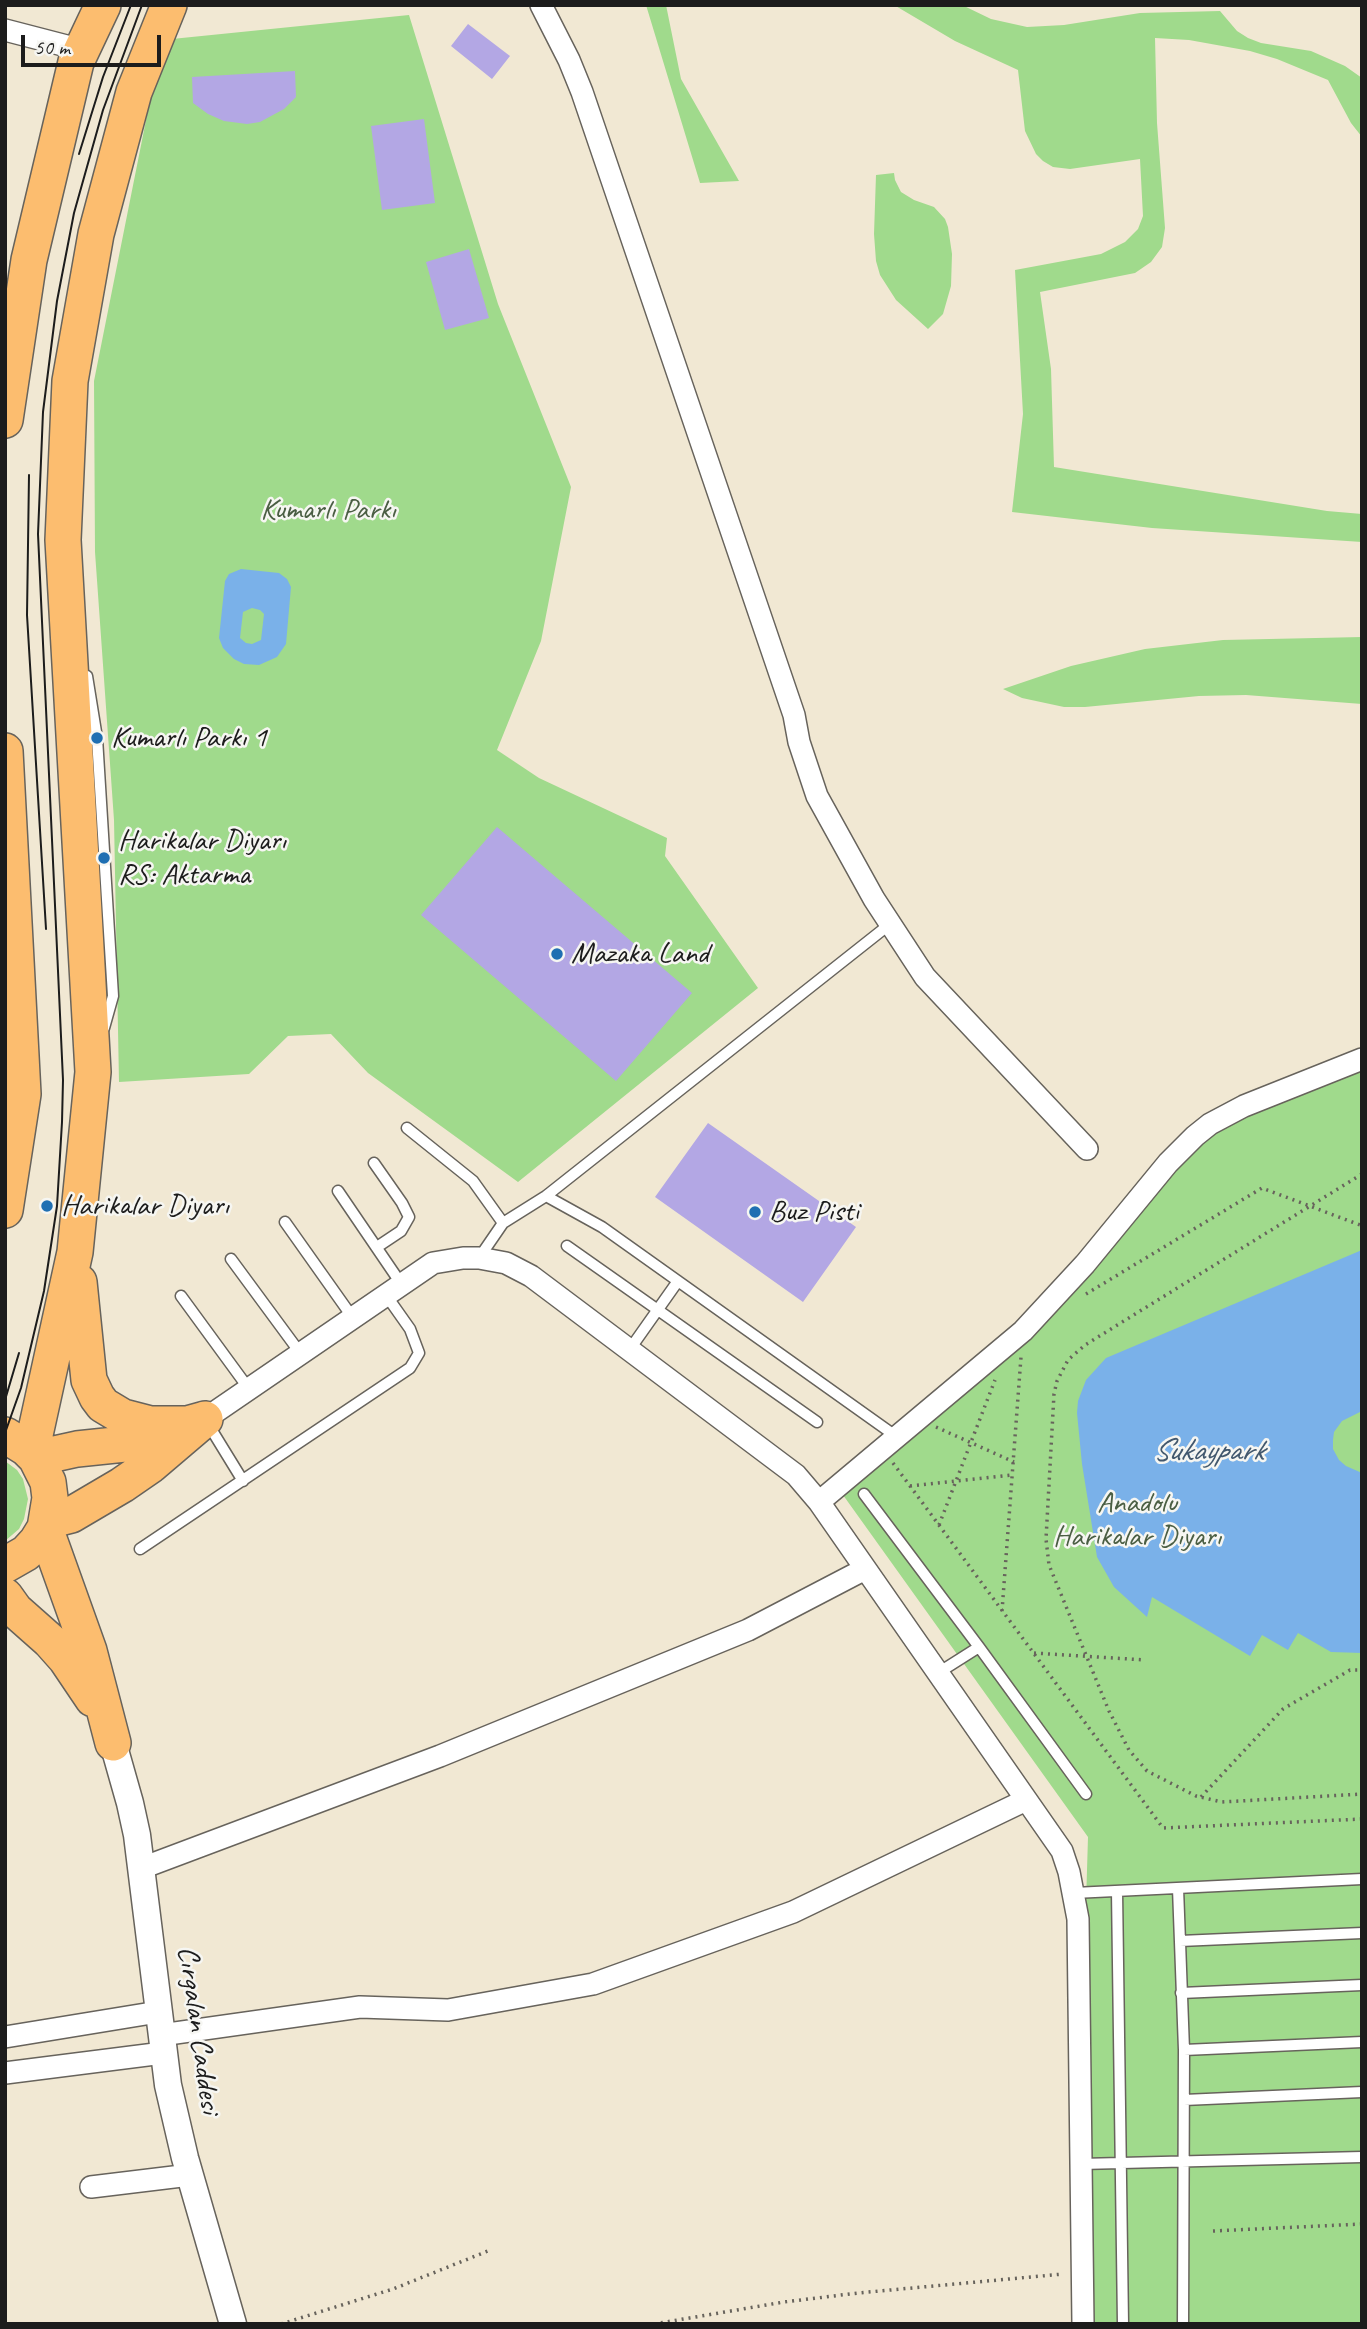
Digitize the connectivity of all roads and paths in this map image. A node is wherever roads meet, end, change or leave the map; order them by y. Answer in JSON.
{"nodes":[{"id":1,"x":103,"y":5,"type":"edge"},
{"id":2,"x":169,"y":5,"type":"edge"},
{"id":3,"x":541,"y":5,"type":"edge"},
{"id":4,"x":5,"y":30,"type":"edge"},
{"id":5,"x":82,"y":50,"type":"junction"},
{"id":6,"x":9,"y":373,"type":"edge"},
{"id":7,"x":5,"y":420,"type":"edge"},
{"id":8,"x":65,"y":576,"type":"junction"},
{"id":9,"x":81,"y":636,"type":"dead end"},
{"id":10,"x":85,"y":662,"type":"dead end"},
{"id":11,"x":5,"y":751,"type":"edge"},
{"id":12,"x":890,"y":925,"type":"junction"},
{"id":13,"x":1362,"y":1059,"type":"edge"},
{"id":14,"x":93,"y":1072,"type":"junction"},
{"id":15,"x":13,"y":1096,"type":"edge"},
{"id":16,"x":407,"y":1128,"type":"dead end"},
{"id":17,"x":1087,"y":1149,"type":"dead end"},
{"id":18,"x":374,"y":1163,"type":"dead end"},
{"id":19,"x":1362,"y":1174,"type":"edge"},
{"id":20,"x":338,"y":1191,"type":"dead end"},
{"id":21,"x":546,"y":1196,"type":"junction"},
{"id":22,"x":1310,"y":1206,"type":"junction"},
{"id":23,"x":5,"y":1210,"type":"edge"},
{"id":24,"x":285,"y":1222,"type":"dead end"},
{"id":25,"x":503,"y":1223,"type":"junction"},
{"id":26,"x":1360,"y":1225,"type":"dead end"},
{"id":27,"x":567,"y":1246,"type":"dead end"},
{"id":28,"x":377,"y":1247,"type":"junction"},
{"id":29,"x":75,"y":1252,"type":"junction"},
{"id":30,"x":479,"y":1258,"type":"junction"},
{"id":31,"x":231,"y":1259,"type":"dead end"},
{"id":32,"x":678,"y":1281,"type":"junction"},
{"id":33,"x":394,"y":1290,"type":"junction"},
{"id":34,"x":181,"y":1296,"type":"dead end"},
{"id":35,"x":1083,"y":1296,"type":"dead end"},
{"id":36,"x":657,"y":1311,"type":"junction"},
{"id":37,"x":353,"y":1318,"type":"junction"},
{"id":38,"x":1023,"y":1331,"type":"junction"},
{"id":39,"x":630,"y":1349,"type":"junction"},
{"id":40,"x":301,"y":1354,"type":"junction"},
{"id":41,"x":995,"y":1380,"type":"dead end"},
{"id":42,"x":249,"y":1390,"type":"junction"},
{"id":43,"x":205,"y":1419,"type":"junction"},
{"id":44,"x":918,"y":1419,"type":"junction"},
{"id":45,"x":817,"y":1422,"type":"dead end"},
{"id":46,"x":890,"y":1443,"type":"junction"},
{"id":47,"x":971,"y":1443,"type":"junction"},
{"id":48,"x":24,"y":1448,"type":"edge"},
{"id":49,"x":1014,"y":1462,"type":"junction"},
{"id":50,"x":1013,"y":1475,"type":"junction"},
{"id":51,"x":243,"y":1480,"type":"junction"},
{"id":52,"x":956,"y":1481,"type":"junction"},
{"id":53,"x":909,"y":1486,"type":"junction"},
{"id":54,"x":864,"y":1494,"type":"dead end"},
{"id":55,"x":819,"y":1502,"type":"junction"},
{"id":56,"x":46,"y":1525,"type":"junction"},
{"id":57,"x":939,"y":1525,"type":"junction"},
{"id":58,"x":140,"y":1549,"type":"dead end"},
{"id":59,"x":5,"y":1565,"type":"edge"},
{"id":60,"x":865,"y":1569,"type":"junction"},
{"id":61,"x":5,"y":1596,"type":"edge"},
{"id":62,"x":1002,"y":1611,"type":"junction"},
{"id":63,"x":979,"y":1647,"type":"junction"},
{"id":64,"x":1034,"y":1654,"type":"junction"},
{"id":65,"x":1086,"y":1657,"type":"junction"},
{"id":66,"x":1145,"y":1660,"type":"dead end"},
{"id":67,"x":1362,"y":1671,"type":"edge"},
{"id":68,"x":938,"y":1673,"type":"junction"},
{"id":69,"x":113,"y":1743,"type":"junction"},
{"id":70,"x":1086,"y":1794,"type":"dead end"},
{"id":71,"x":1362,"y":1794,"type":"edge"},
{"id":72,"x":1201,"y":1797,"type":"junction"},
{"id":73,"x":1026,"y":1800,"type":"junction"},
{"id":74,"x":1362,"y":1819,"type":"edge"},
{"id":75,"x":142,"y":1868,"type":"junction"},
{"id":76,"x":1362,"y":1879,"type":"edge"},
{"id":77,"x":1178,"y":1888,"type":"junction"},
{"id":78,"x":1116,"y":1891,"type":"junction"},
{"id":79,"x":1074,"y":1893,"type":"junction"},
{"id":80,"x":1362,"y":1933,"type":"edge"},
{"id":81,"x":1180,"y":1941,"type":"junction"},
{"id":82,"x":1362,"y":1984,"type":"edge"},
{"id":83,"x":1181,"y":1993,"type":"junction"},
{"id":84,"x":161,"y":2033,"type":"junction"},
{"id":85,"x":5,"y":2037,"type":"edge"},
{"id":86,"x":1362,"y":2042,"type":"edge"},
{"id":87,"x":1184,"y":2050,"type":"junction"},
{"id":88,"x":5,"y":2073,"type":"edge"},
{"id":89,"x":1362,"y":2092,"type":"edge"},
{"id":90,"x":1184,"y":2100,"type":"junction"},
{"id":91,"x":1362,"y":2157,"type":"edge"},
{"id":92,"x":1184,"y":2162,"type":"junction"},
{"id":93,"x":1120,"y":2163,"type":"junction"},
{"id":94,"x":1081,"y":2164,"type":"junction"},
{"id":95,"x":190,"y":2175,"type":"junction"},
{"id":96,"x":91,"y":2187,"type":"dead end"},
{"id":97,"x":1362,"y":2224,"type":"edge"},
{"id":98,"x":1213,"y":2231,"type":"dead end"},
{"id":99,"x":488,"y":2251,"type":"dead end"},
{"id":100,"x":1082,"y":2273,"type":"junction"},
{"id":101,"x":233,"y":2324,"type":"edge"},
{"id":102,"x":281,"y":2324,"type":"edge"},
{"id":103,"x":654,"y":2324,"type":"edge"},
{"id":104,"x":1083,"y":2324,"type":"edge"},
{"id":105,"x":1123,"y":2324,"type":"edge"},
{"id":106,"x":1183,"y":2324,"type":"edge"}],
"edges":[{"from":1,"to":5,"type":"highway"},
{"from":2,"to":8,"type":"highway"},
{"from":3,"to":12,"type":"street"},
{"from":4,"to":5,"type":"street"},
{"from":5,"to":6,"type":"highway"},
{"from":6,"to":7,"type":"highway"},
{"from":8,"to":9,"type":"lane"},
{"from":8,"to":14,"type":"highway"},
{"from":10,"to":14,"type":"lane"},
{"from":11,"to":15,"type":"highway"},
{"from":12,"to":17,"type":"street"},
{"from":12,"to":21,"type":"lane"},
{"from":13,"to":38,"type":"street"},
{"from":14,"to":29,"type":"highway"},
{"from":15,"to":23,"type":"highway"},
{"from":16,"to":25,"type":"lane"},
{"from":18,"to":28,"type":"lane"},
{"from":19,"to":22,"type":"path"},
{"from":20,"to":28,"type":"lane"},
{"from":21,"to":25,"type":"lane"},
{"from":21,"to":32,"type":"lane"},
{"from":22,"to":26,"type":"path"},
{"from":22,"to":35,"type":"path"},
{"from":22,"to":65,"type":"path"},
{"from":24,"to":37,"type":"lane"},
{"from":25,"to":30,"type":"lane"},
{"from":27,"to":36,"type":"lane"},
{"from":28,"to":33,"type":"lane"},
{"from":29,"to":43,"type":"highway"},
{"from":29,"to":48,"type":"highway"},
{"from":30,"to":33,"type":"street"},
{"from":30,"to":39,"type":"street"},
{"from":31,"to":40,"type":"lane"},
{"from":32,"to":36,"type":"lane"},
{"from":32,"to":46,"type":"lane"},
{"from":33,"to":37,"type":"street"},
{"from":33,"to":51,"type":"lane"},
{"from":34,"to":42,"type":"lane"},
{"from":36,"to":39,"type":"lane"},
{"from":36,"to":45,"type":"lane"},
{"from":37,"to":40,"type":"street"},
{"from":38,"to":44,"type":"street"},
{"from":38,"to":49,"type":"path"},
{"from":39,"to":55,"type":"street"},
{"from":40,"to":42,"type":"street"},
{"from":41,"to":47,"type":"path"},
{"from":42,"to":43,"type":"street"},
{"from":43,"to":48,"type":"highway"},
{"from":43,"to":51,"type":"lane"},
{"from":43,"to":56,"type":"highway"},
{"from":44,"to":46,"type":"street"},
{"from":44,"to":47,"type":"path"},
{"from":46,"to":53,"type":"path"},
{"from":46,"to":55,"type":"street"},
{"from":47,"to":49,"type":"path"},
{"from":47,"to":52,"type":"path"},
{"from":48,"to":56,"type":"highway"},
{"from":49,"to":50,"type":"path"},
{"from":50,"to":52,"type":"path"},
{"from":50,"to":62,"type":"path"},
{"from":51,"to":58,"type":"lane"},
{"from":52,"to":53,"type":"path"},
{"from":52,"to":57,"type":"path"},
{"from":53,"to":57,"type":"path"},
{"from":54,"to":63,"type":"lane"},
{"from":55,"to":60,"type":"street"},
{"from":56,"to":59,"type":"highway"},
{"from":56,"to":69,"type":"highway"},
{"from":57,"to":62,"type":"path"},
{"from":60,"to":68,"type":"street"},
{"from":60,"to":75,"type":"street"},
{"from":61,"to":69,"type":"highway"},
{"from":62,"to":64,"type":"path"},
{"from":63,"to":68,"type":"lane"},
{"from":63,"to":70,"type":"lane"},
{"from":64,"to":65,"type":"path"},
{"from":64,"to":74,"type":"path"},
{"from":65,"to":66,"type":"path"},
{"from":65,"to":72,"type":"path"},
{"from":67,"to":72,"type":"path"},
{"from":68,"to":73,"type":"street"},
{"from":69,"to":75,"type":"street","name":"Cırgalan Caddesi"},
{"from":71,"to":72,"type":"path"},
{"from":73,"to":79,"type":"street"},
{"from":73,"to":84,"type":"street"},
{"from":75,"to":84,"type":"street","name":"Cırgalan Caddesi"},
{"from":76,"to":77,"type":"lane"},
{"from":77,"to":78,"type":"lane"},
{"from":77,"to":81,"type":"lane"},
{"from":78,"to":79,"type":"lane"},
{"from":78,"to":93,"type":"lane"},
{"from":79,"to":94,"type":"street"},
{"from":80,"to":81,"type":"lane"},
{"from":81,"to":83,"type":"lane"},
{"from":82,"to":83,"type":"lane"},
{"from":83,"to":87,"type":"lane"},
{"from":84,"to":85,"type":"street"},
{"from":84,"to":88,"type":"street"},
{"from":84,"to":95,"type":"street","name":"Cırgalan Caddesi"},
{"from":86,"to":87,"type":"lane"},
{"from":87,"to":90,"type":"lane"},
{"from":89,"to":90,"type":"lane"},
{"from":90,"to":92,"type":"lane"},
{"from":91,"to":92,"type":"lane"},
{"from":92,"to":93,"type":"lane"},
{"from":92,"to":106,"type":"lane"},
{"from":93,"to":94,"type":"lane"},
{"from":93,"to":105,"type":"lane"},
{"from":94,"to":100,"type":"street"},
{"from":95,"to":96,"type":"street"},
{"from":95,"to":101,"type":"street","name":"Cırgalan Caddesi"},
{"from":97,"to":98,"type":"path"},
{"from":99,"to":102,"type":"path"},
{"from":100,"to":103,"type":"path"},
{"from":100,"to":104,"type":"street"}]}
